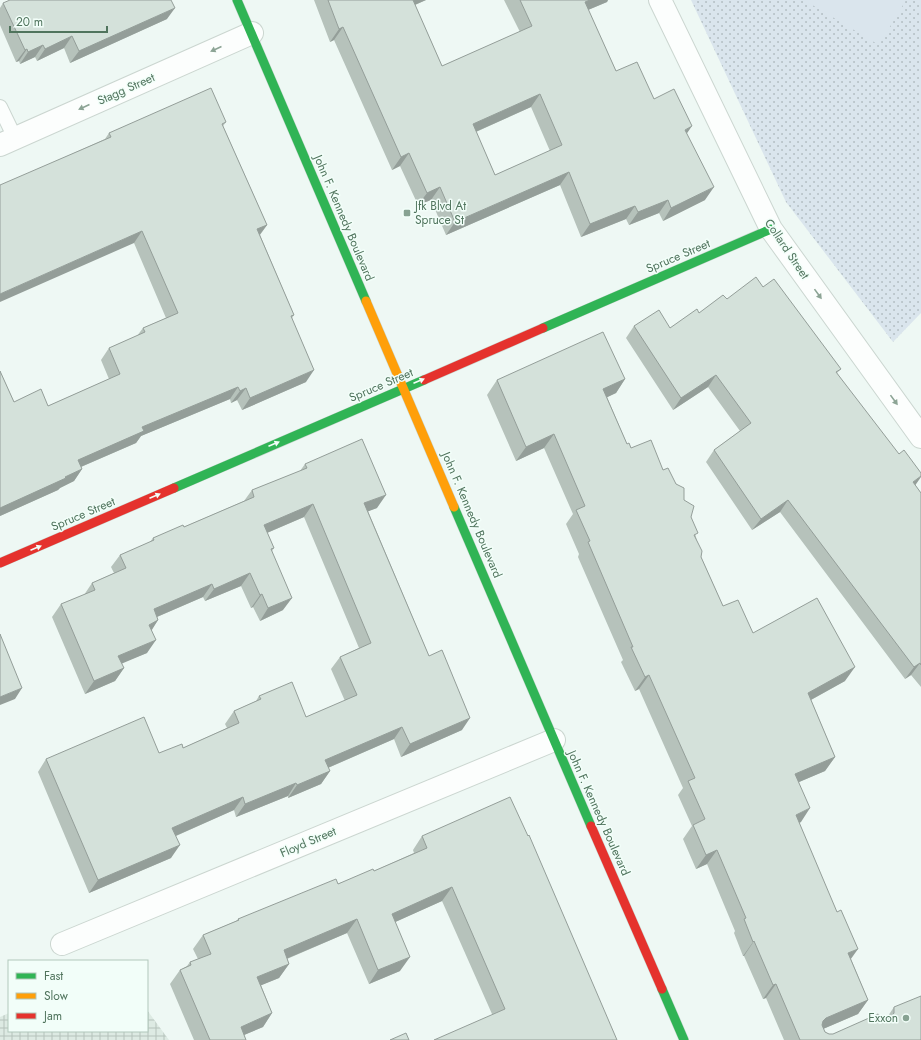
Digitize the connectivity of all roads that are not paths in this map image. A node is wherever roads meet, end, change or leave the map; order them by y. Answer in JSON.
{"nodes":[{"id":1,"x":237,"y":0,"type":"edge"},
{"id":2,"x":660,"y":0,"type":"edge"},
{"id":3,"x":252,"y":33,"type":"junction"},
{"id":4,"x":0,"y":106,"type":"edge"},
{"id":5,"x":8,"y":141,"type":"edge"},
{"id":6,"x":771,"y":228,"type":"junction"},
{"id":7,"x":404,"y":388,"type":"junction"},
{"id":8,"x":921,"y":437,"type":"edge"},
{"id":9,"x":0,"y":563,"type":"edge"},
{"id":10,"x":554,"y":740,"type":"junction"},
{"id":11,"x":62,"y":944,"type":"dead end"},
{"id":12,"x":684,"y":1040,"type":"edge"}],
"edges":[{"from":1,"to":3,"type":"main road","name":"John F. Kennedy Boulevard"},
{"from":2,"to":6,"type":"street","name":"Collard Street"},
{"from":3,"to":5,"type":"street","name":"Stagg Street","one_way":true},
{"from":3,"to":7,"type":"main road","name":"John F. Kennedy Boulevard"},
{"from":4,"to":5,"type":"lane"},
{"from":7,"to":6,"type":"main road","name":"Spruce Street","one_way":true},
{"from":6,"to":8,"type":"street","name":"Collard Street","one_way":true},
{"from":9,"to":7,"type":"main road","name":"Spruce Street","one_way":true},
{"from":7,"to":10,"type":"main road","name":"John F. Kennedy Boulevard"},
{"from":10,"to":11,"type":"street","name":"Floyd Street"},
{"from":10,"to":12,"type":"main road","name":"John F. Kennedy Boulevard"}]}
